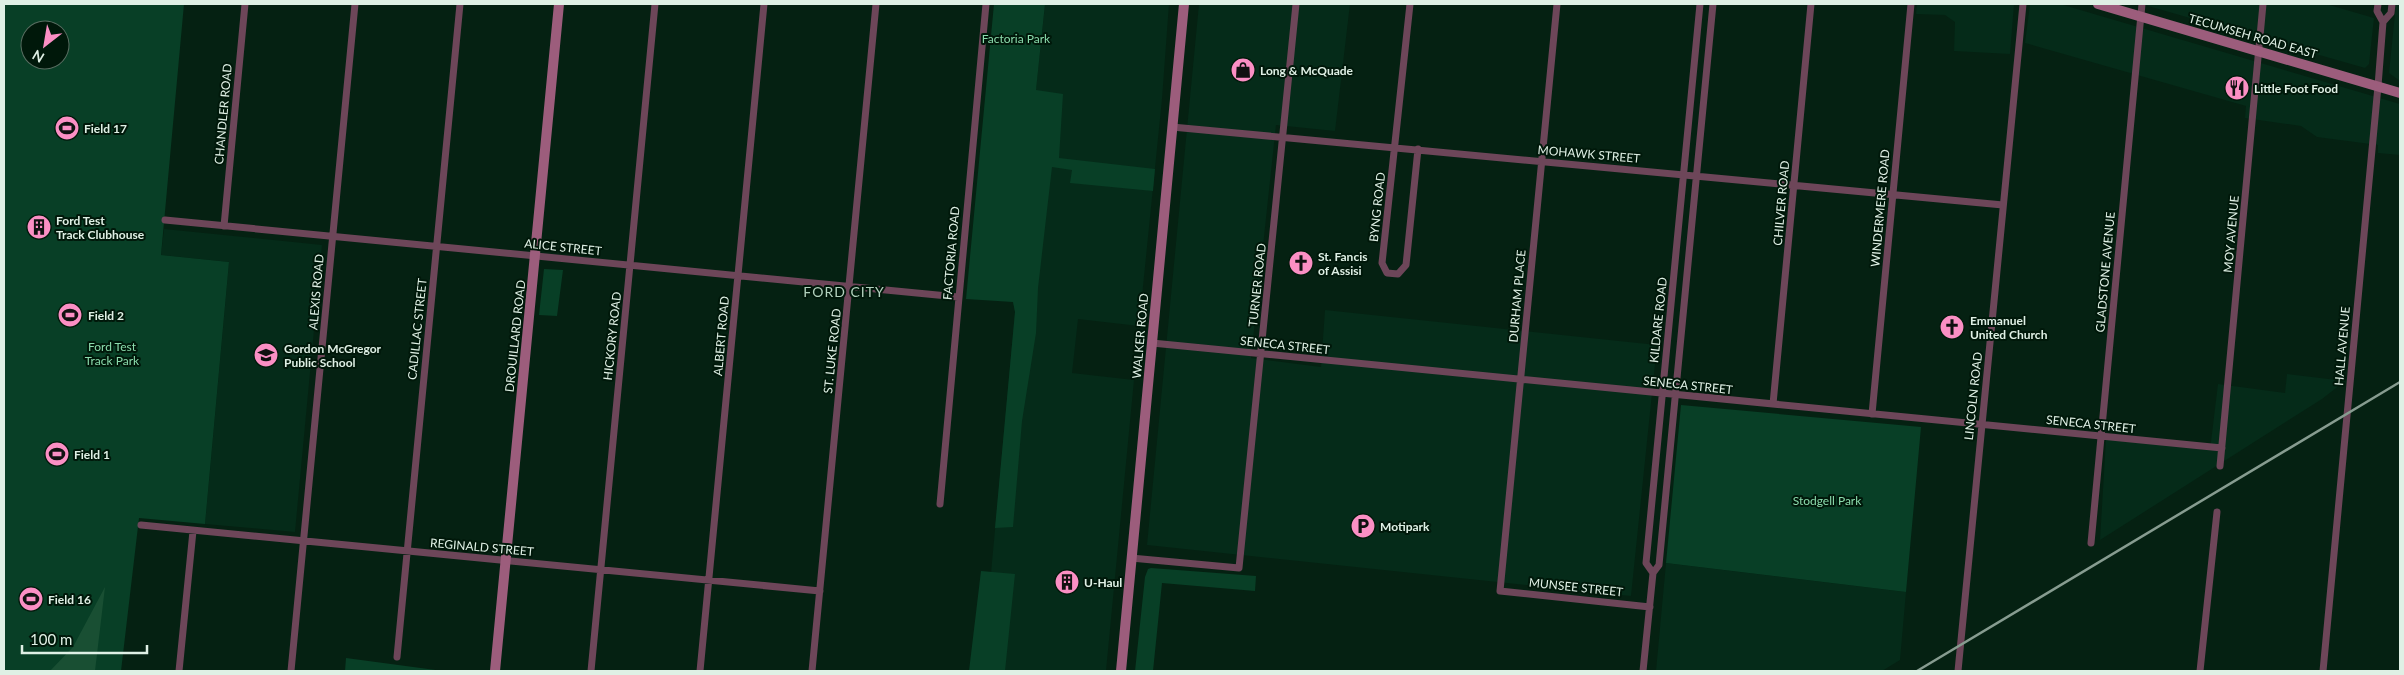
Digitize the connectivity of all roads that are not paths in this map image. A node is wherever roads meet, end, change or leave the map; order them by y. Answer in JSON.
{"nodes":[{"id":1,"x":245,"y":4,"type":"edge"},
{"id":2,"x":355,"y":4,"type":"edge"},
{"id":3,"x":460,"y":4,"type":"edge"},
{"id":4,"x":559,"y":4,"type":"edge"},
{"id":5,"x":655,"y":4,"type":"edge"},
{"id":6,"x":764,"y":4,"type":"edge"},
{"id":7,"x":876,"y":4,"type":"edge"},
{"id":8,"x":986,"y":4,"type":"edge"},
{"id":9,"x":1184,"y":4,"type":"edge"},
{"id":10,"x":1296,"y":4,"type":"edge"},
{"id":11,"x":1410,"y":4,"type":"edge"},
{"id":12,"x":1557,"y":4,"type":"edge"},
{"id":13,"x":1700,"y":4,"type":"edge"},
{"id":14,"x":1713,"y":4,"type":"edge"},
{"id":15,"x":1811,"y":4,"type":"edge"},
{"id":16,"x":1911,"y":4,"type":"edge"},
{"id":17,"x":2023,"y":4,"type":"edge"},
{"id":18,"x":2098,"y":4,"type":"edge"},
{"id":19,"x":2142,"y":4,"type":"edge"},
{"id":20,"x":2263,"y":4,"type":"edge"},
{"id":21,"x":2378,"y":4,"type":"edge"},
{"id":22,"x":2392,"y":4,"type":"edge"},
{"id":23,"x":2141,"y":16,"type":"junction"},
{"id":24,"x":2383,"y":22,"type":"junction"},
{"id":25,"x":2260,"y":52,"type":"junction"},
{"id":26,"x":1694,"y":68,"type":"junction"},
{"id":27,"x":1707,"y":68,"type":"junction"},
{"id":28,"x":2378,"y":86,"type":"junction"},
{"id":29,"x":2400,"y":93,"type":"edge"},
{"id":30,"x":1172,"y":127,"type":"junction"},
{"id":31,"x":1284,"y":137,"type":"junction"},
{"id":32,"x":1394,"y":148,"type":"junction"},
{"id":33,"x":1418,"y":150,"type":"junction"},
{"id":34,"x":1542,"y":161,"type":"junction"},
{"id":35,"x":1683,"y":175,"type":"junction"},
{"id":36,"x":1697,"y":176,"type":"junction"},
{"id":37,"x":1794,"y":185,"type":"junction"},
{"id":38,"x":1893,"y":194,"type":"junction"},
{"id":39,"x":2004,"y":205,"type":"junction"},
{"id":40,"x":165,"y":220,"type":"dead end"},
{"id":41,"x":224,"y":226,"type":"junction"},
{"id":42,"x":332,"y":236,"type":"junction"},
{"id":43,"x":436,"y":246,"type":"junction"},
{"id":44,"x":535,"y":256,"type":"junction"},
{"id":45,"x":630,"y":265,"type":"junction"},
{"id":46,"x":738,"y":275,"type":"junction"},
{"id":47,"x":849,"y":286,"type":"junction"},
{"id":48,"x":958,"y":297,"type":"junction"},
{"id":49,"x":1152,"y":343,"type":"junction"},
{"id":50,"x":1262,"y":354,"type":"junction"},
{"id":51,"x":1521,"y":380,"type":"junction"},
{"id":52,"x":1662,"y":394,"type":"junction"},
{"id":53,"x":1675,"y":395,"type":"junction"},
{"id":54,"x":1773,"y":404,"type":"junction"},
{"id":55,"x":1872,"y":414,"type":"junction"},
{"id":56,"x":1982,"y":425,"type":"junction"},
{"id":57,"x":2101,"y":436,"type":"junction"},
{"id":58,"x":2222,"y":448,"type":"junction"},
{"id":59,"x":2220,"y":466,"type":"dead end"},
{"id":60,"x":940,"y":504,"type":"dead end"},
{"id":61,"x":2217,"y":512,"type":"dead end"},
{"id":62,"x":142,"y":525,"type":"dead end"},
{"id":63,"x":193,"y":531,"type":"junction"},
{"id":64,"x":303,"y":542,"type":"junction"},
{"id":65,"x":2091,"y":543,"type":"dead end"},
{"id":66,"x":407,"y":552,"type":"junction"},
{"id":67,"x":1132,"y":558,"type":"junction"},
{"id":68,"x":506,"y":560,"type":"junction"},
{"id":69,"x":601,"y":570,"type":"junction"},
{"id":70,"x":1653,"y":573,"type":"junction"},
{"id":71,"x":708,"y":580,"type":"junction"},
{"id":72,"x":820,"y":591,"type":"junction"},
{"id":73,"x":1500,"y":591,"type":"joint"},
{"id":74,"x":1650,"y":607,"type":"junction"},
{"id":75,"x":397,"y":657,"type":"dead end"},
{"id":76,"x":180,"y":671,"type":"edge"},
{"id":77,"x":291,"y":671,"type":"edge"},
{"id":78,"x":495,"y":671,"type":"edge"},
{"id":79,"x":591,"y":671,"type":"edge"},
{"id":80,"x":700,"y":671,"type":"edge"},
{"id":81,"x":812,"y":671,"type":"edge"},
{"id":82,"x":1121,"y":671,"type":"edge"},
{"id":83,"x":1643,"y":671,"type":"edge"},
{"id":84,"x":1958,"y":671,"type":"edge"},
{"id":85,"x":2200,"y":671,"type":"edge"},
{"id":86,"x":2323,"y":671,"type":"edge"}],
"edges":[{"from":1,"to":41,"type":"street","name":"CHANDLER ROAD"},
{"from":2,"to":42,"type":"street","name":"ALEXIS ROAD"},
{"from":3,"to":43,"type":"street","name":"CADILLAC STREET"},
{"from":4,"to":44,"type":"main road","name":"DROUILLARD ROAD"},
{"from":5,"to":45,"type":"street","name":"HICKORY ROAD"},
{"from":6,"to":46,"type":"street","name":"ALBERT ROAD"},
{"from":7,"to":47,"type":"street","name":"ST. LUKE ROAD"},
{"from":8,"to":48,"type":"street","name":"FACTORIA ROAD"},
{"from":9,"to":30,"type":"main road","name":"WALKER ROAD"},
{"from":10,"to":31,"type":"street","name":"TURNER ROAD"},
{"from":11,"to":32,"type":"street","name":"BYNG ROAD"},
{"from":12,"to":34,"type":"street","name":"DURHAM PLACE"},
{"from":13,"to":26,"type":"street","name":"KILDARE ROAD"},
{"from":14,"to":27,"type":"street","name":"KILDARE ROAD"},
{"from":15,"to":37,"type":"street","name":"CHILVER ROAD"},
{"from":16,"to":38,"type":"street","name":"WINDERMERE ROAD"},
{"from":17,"to":39,"type":"street","name":"LINCOLN ROAD"},
{"from":18,"to":23,"type":"main road","name":"TECUMSEH ROAD EAST"},
{"from":19,"to":23,"type":"street","name":"GLADSTONE AVENUE"},
{"from":20,"to":25,"type":"street","name":"MOY AVENUE"},
{"from":21,"to":24,"type":"street","name":"HALL AVENUE"},
{"from":22,"to":24,"type":"street","name":"HALL AVENUE"},
{"from":23,"to":25,"type":"main road","name":"TECUMSEH ROAD EAST"},
{"from":23,"to":57,"type":"street","name":"GLADSTONE AVENUE"},
{"from":24,"to":28,"type":"street","name":"HALL AVENUE"},
{"from":25,"to":28,"type":"main road","name":"TECUMSEH ROAD EAST"},
{"from":25,"to":58,"type":"street","name":"MOY AVENUE"},
{"from":26,"to":27,"type":"street"},
{"from":26,"to":35,"type":"street","name":"KILDARE ROAD"},
{"from":27,"to":36,"type":"street","name":"KILDARE ROAD"},
{"from":28,"to":29,"type":"main road","name":"TECUMSEH ROAD EAST"},
{"from":28,"to":86,"type":"street","name":"HALL AVENUE"},
{"from":30,"to":31,"type":"street","name":"MOHAWK STREET"},
{"from":30,"to":49,"type":"main road","name":"WALKER ROAD"},
{"from":31,"to":32,"type":"street","name":"MOHAWK STREET"},
{"from":31,"to":50,"type":"street","name":"TURNER ROAD"},
{"from":32,"to":33,"type":"street","name":"MOHAWK STREET"},
{"from":32,"to":33,"type":"street","name":"BYNG ROAD"},
{"from":33,"to":34,"type":"street","name":"MOHAWK STREET"},
{"from":34,"to":35,"type":"street","name":"MOHAWK STREET"},
{"from":34,"to":51,"type":"street","name":"DURHAM PLACE"},
{"from":35,"to":36,"type":"street","name":"MOHAWK STREET"},
{"from":35,"to":52,"type":"street","name":"KILDARE ROAD"},
{"from":36,"to":37,"type":"street","name":"MOHAWK STREET"},
{"from":36,"to":53,"type":"street","name":"KILDARE ROAD"},
{"from":37,"to":38,"type":"street","name":"MOHAWK STREET"},
{"from":37,"to":54,"type":"street","name":"CHILVER ROAD"},
{"from":38,"to":39,"type":"street","name":"MOHAWK STREET"},
{"from":38,"to":55,"type":"street","name":"WINDERMERE ROAD"},
{"from":39,"to":56,"type":"street","name":"LINCOLN ROAD"},
{"from":40,"to":41,"type":"street","name":"ALICE STREET"},
{"from":41,"to":42,"type":"street","name":"ALICE STREET"},
{"from":42,"to":43,"type":"street","name":"ALICE STREET"},
{"from":42,"to":64,"type":"street","name":"ALEXIS ROAD"},
{"from":43,"to":44,"type":"street","name":"ALICE STREET"},
{"from":43,"to":66,"type":"street","name":"CADILLAC STREET"},
{"from":44,"to":45,"type":"street","name":"ALICE STREET"},
{"from":44,"to":68,"type":"main road","name":"DROUILLARD ROAD"},
{"from":45,"to":46,"type":"street","name":"ALICE STREET"},
{"from":45,"to":69,"type":"street","name":"HICKORY ROAD"},
{"from":46,"to":47,"type":"street","name":"ALICE STREET"},
{"from":46,"to":71,"type":"street","name":"ALBERT ROAD"},
{"from":47,"to":48,"type":"street","name":"ALICE STREET"},
{"from":47,"to":72,"type":"street","name":"ST. LUKE ROAD"},
{"from":48,"to":60,"type":"street","name":"FACTORIA ROAD"},
{"from":49,"to":50,"type":"street","name":"SENECA STREET"},
{"from":49,"to":67,"type":"main road","name":"WALKER ROAD"},
{"from":50,"to":51,"type":"street","name":"SENECA STREET"},
{"from":50,"to":67,"type":"street","name":"TURNER ROAD"},
{"from":51,"to":52,"type":"street","name":"SENECA STREET"},
{"from":51,"to":73,"type":"street","name":"DURHAM PLACE"},
{"from":52,"to":53,"type":"street","name":"SENECA STREET"},
{"from":52,"to":70,"type":"street","name":"KILDARE ROAD"},
{"from":53,"to":54,"type":"street","name":"SENECA STREET"},
{"from":53,"to":70,"type":"street","name":"KILDARE ROAD"},
{"from":54,"to":55,"type":"street","name":"SENECA STREET"},
{"from":55,"to":56,"type":"street","name":"SENECA STREET"},
{"from":56,"to":57,"type":"street","name":"SENECA STREET"},
{"from":56,"to":84,"type":"street","name":"LINCOLN ROAD"},
{"from":57,"to":58,"type":"street","name":"SENECA STREET"},
{"from":57,"to":65,"type":"street","name":"GLADSTONE AVENUE"},
{"from":58,"to":59,"type":"street","name":"MOY AVENUE"},
{"from":61,"to":85,"type":"street"},
{"from":62,"to":63,"type":"street","name":"REGINALD STREET"},
{"from":63,"to":64,"type":"street","name":"REGINALD STREET"},
{"from":63,"to":76,"type":"street"},
{"from":64,"to":66,"type":"street","name":"REGINALD STREET"},
{"from":64,"to":77,"type":"street","name":"ALEXIS ROAD"},
{"from":66,"to":68,"type":"street","name":"REGINALD STREET"},
{"from":66,"to":75,"type":"street","name":"CADILLAC STREET"},
{"from":67,"to":82,"type":"main road","name":"WALKER ROAD"},
{"from":68,"to":69,"type":"street","name":"REGINALD STREET"},
{"from":68,"to":78,"type":"main road","name":"DROUILLARD ROAD"},
{"from":69,"to":71,"type":"street","name":"REGINALD STREET"},
{"from":69,"to":79,"type":"street","name":"HICKORY ROAD"},
{"from":70,"to":74,"type":"street","name":"KILDARE ROAD"},
{"from":71,"to":72,"type":"street","name":"REGINALD STREET"},
{"from":71,"to":80,"type":"street","name":"ALBERT ROAD"},
{"from":72,"to":81,"type":"street","name":"ST. LUKE ROAD"},
{"from":73,"to":74,"type":"street","name":"MUNSEE STREET"},
{"from":74,"to":83,"type":"street","name":"KILDARE ROAD"}]}
